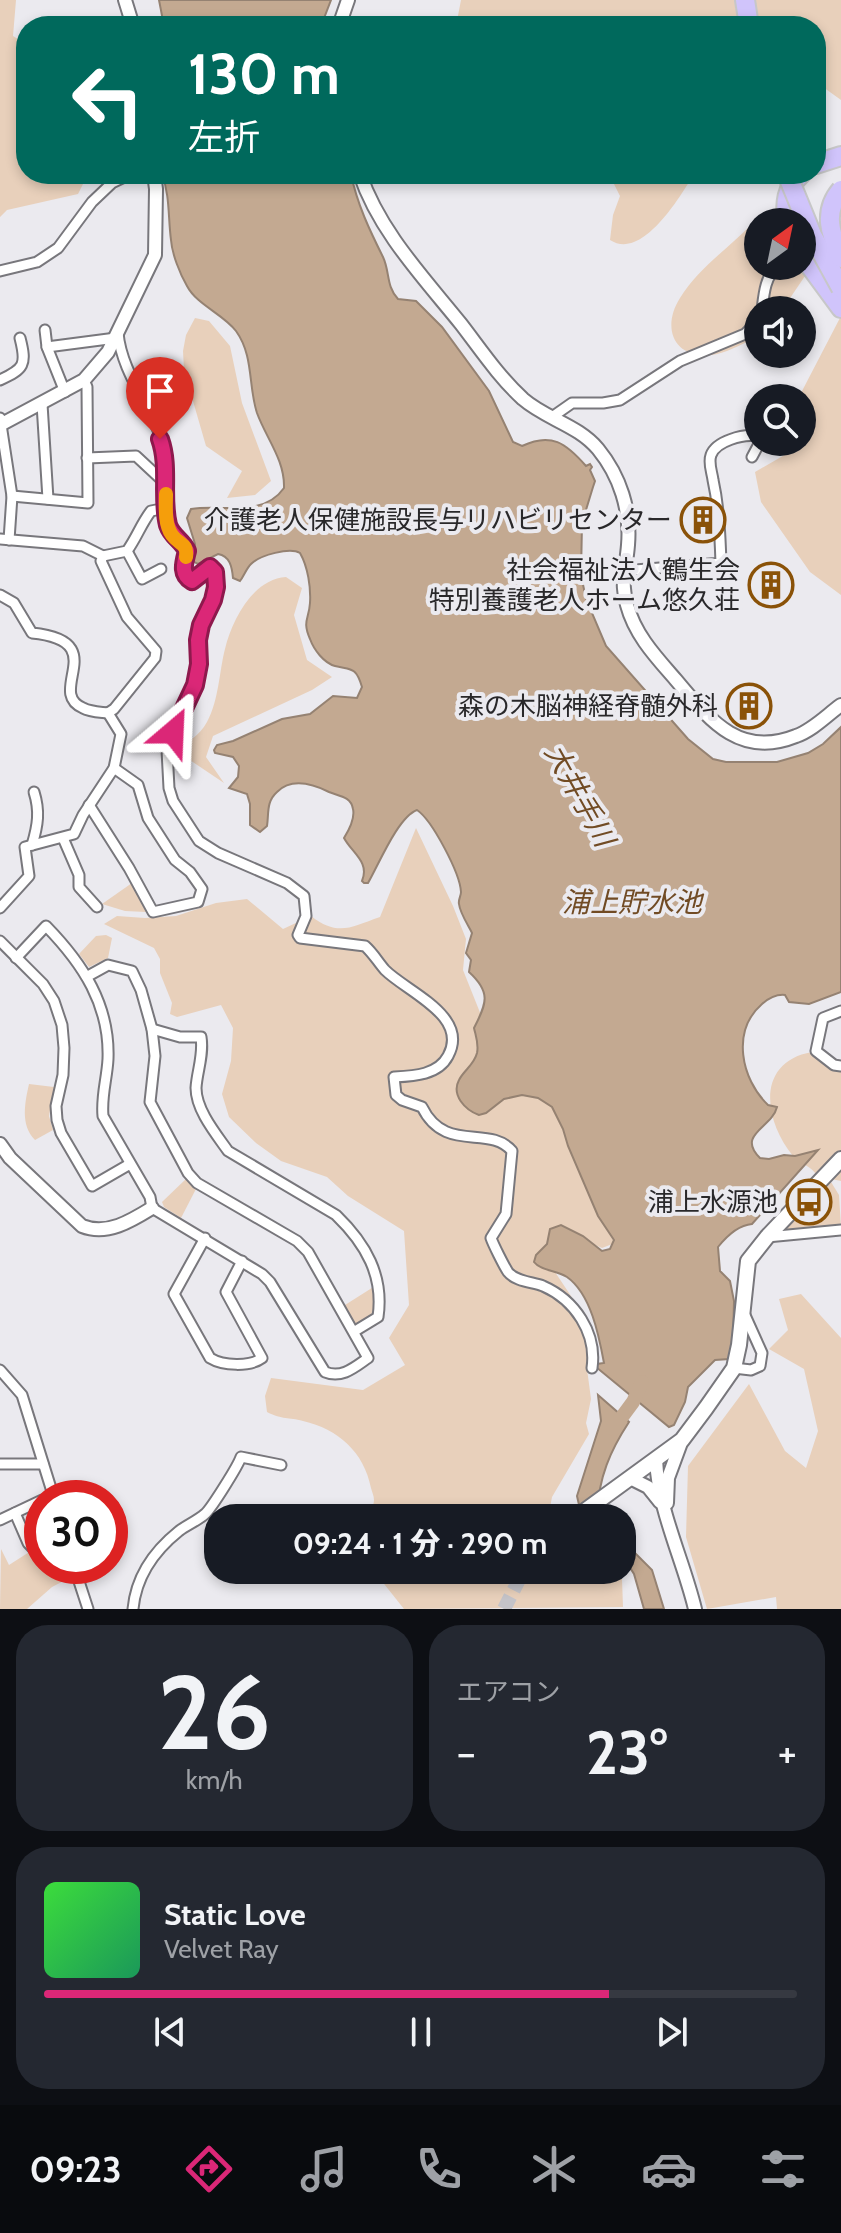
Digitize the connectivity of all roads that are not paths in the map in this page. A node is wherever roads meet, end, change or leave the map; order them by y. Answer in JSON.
{"nodes":[{"id":1,"x":111,"y":184,"type":"edge"},
{"id":2,"x":155,"y":184,"type":"edge"},
{"id":3,"x":364,"y":184,"type":"edge"},
{"id":4,"x":793,"y":184,"type":"edge"},
{"id":5,"x":795,"y":184,"type":"edge"},
{"id":6,"x":841,"y":190,"type":"edge"},
{"id":7,"x":787,"y":208,"type":"edge"},
{"id":8,"x":841,"y":229,"type":"edge"},
{"id":9,"x":816,"y":244,"type":"edge"},
{"id":10,"x":841,"y":258,"type":"edge"},
{"id":11,"x":816,"y":265,"type":"edge"},
{"id":12,"x":0,"y":271,"type":"edge"},
{"id":13,"x":835,"y":283,"type":"edge"},
{"id":14,"x":841,"y":308,"type":"edge"},
{"id":15,"x":45,"y":330,"type":"dead end"},
{"id":16,"x":744,"y":334,"type":"edge"},
{"id":17,"x":117,"y":335,"type":"junction"},
{"id":18,"x":20,"y":338,"type":"dead end"},
{"id":19,"x":47,"y":347,"type":"junction"},
{"id":20,"x":0,"y":380,"type":"edge"},
{"id":21,"x":84,"y":380,"type":"junction"},
{"id":22,"x":65,"y":392,"type":"junction"},
{"id":23,"x":42,"y":404,"type":"junction"},
{"id":24,"x":552,"y":417,"type":"junction"},
{"id":25,"x":0,"y":422,"type":"edge"},
{"id":26,"x":744,"y":436,"type":"edge"},
{"id":27,"x":87,"y":458,"type":"junction"},
{"id":28,"x":165,"y":483,"type":"junction"},
{"id":29,"x":12,"y":496,"type":"junction"},
{"id":30,"x":48,"y":499,"type":"junction"},
{"id":31,"x":0,"y":507,"type":"edge"},
{"id":32,"x":166,"y":508,"type":"junction"},
{"id":33,"x":12,"y":509,"type":"junction"},
{"id":34,"x":5,"y":540,"type":"edge"},
{"id":35,"x":127,"y":551,"type":"junction"},
{"id":36,"x":103,"y":556,"type":"junction"},
{"id":37,"x":161,"y":569,"type":"dead end"},
{"id":38,"x":623,"y":571,"type":"junction"},
{"id":39,"x":0,"y":595,"type":"edge"},
{"id":40,"x":841,"y":705,"type":"edge"},
{"id":41,"x":108,"y":713,"type":"junction"},
{"id":42,"x":114,"y":768,"type":"junction"},
{"id":43,"x":34,"y":792,"type":"dead end"},
{"id":44,"x":89,"y":805,"type":"junction"},
{"id":45,"x":63,"y":838,"type":"junction"},
{"id":46,"x":32,"y":845,"type":"junction"},
{"id":47,"x":97,"y":907,"type":"dead end"},
{"id":48,"x":0,"y":908,"type":"edge"},
{"id":49,"x":0,"y":941,"type":"edge"},
{"id":50,"x":16,"y":958,"type":"junction"},
{"id":51,"x":88,"y":976,"type":"junction"},
{"id":52,"x":841,"y":1011,"type":"edge"},
{"id":53,"x":152,"y":1029,"type":"junction"},
{"id":54,"x":841,"y":1066,"type":"edge"},
{"id":55,"x":0,"y":1144,"type":"edge"},
{"id":56,"x":840,"y":1163,"type":"edge"},
{"id":57,"x":130,"y":1164,"type":"junction"},
{"id":58,"x":152,"y":1208,"type":"junction"},
{"id":59,"x":841,"y":1230,"type":"edge"},
{"id":60,"x":767,"y":1237,"type":"junction"},
{"id":61,"x":205,"y":1238,"type":"junction"},
{"id":62,"x":242,"y":1261,"type":"junction"},
{"id":63,"x":743,"y":1311,"type":"junction"},
{"id":64,"x":355,"y":1331,"type":"junction"},
{"id":65,"x":592,"y":1368,"type":"dead end"},
{"id":66,"x":734,"y":1368,"type":"junction"},
{"id":67,"x":0,"y":1370,"type":"edge"},
{"id":68,"x":677,"y":1437,"type":"junction"},
{"id":69,"x":656,"y":1459,"type":"junction"},
{"id":70,"x":0,"y":1464,"type":"edge"},
{"id":71,"x":43,"y":1464,"type":"junction"},
{"id":72,"x":281,"y":1465,"type":"dead end"},
{"id":73,"x":630,"y":1478,"type":"junction"},
{"id":74,"x":46,"y":1480,"type":"edge"},
{"id":75,"x":594,"y":1504,"type":"edge"},
{"id":76,"x":664,"y":1508,"type":"junction"},
{"id":77,"x":24,"y":1509,"type":"edge"},
{"id":78,"x":15,"y":1513,"type":"junction"},
{"id":79,"x":0,"y":1520,"type":"edge"},
{"id":80,"x":24,"y":1534,"type":"edge"},
{"id":81,"x":80,"y":1584,"type":"edge"},
{"id":82,"x":88,"y":1609,"type":"edge"},
{"id":83,"x":133,"y":1609,"type":"edge"},
{"id":84,"x":695,"y":1609,"type":"edge"}],
"edges":[{"from":1,"to":12,"type":"street"},
{"from":2,"to":17,"type":"street"},
{"from":3,"to":24,"type":"street"},
{"from":4,"to":7,"type":"highway"},
{"from":5,"to":13,"type":"highway","bridge":true},
{"from":6,"to":10,"type":"highway","bridge":true},
{"from":8,"to":9,"type":"street"},
{"from":11,"to":13,"type":"highway"},
{"from":13,"to":14,"type":"highway"},
{"from":15,"to":19,"type":"street"},
{"from":16,"to":24,"type":"street"},
{"from":17,"to":19,"type":"street"},
{"from":17,"to":21,"type":"street"},
{"from":17,"to":28,"type":"street"},
{"from":18,"to":20,"type":"street"},
{"from":19,"to":22,"type":"street"},
{"from":21,"to":22,"type":"street"},
{"from":21,"to":27,"type":"street"},
{"from":22,"to":23,"type":"street"},
{"from":23,"to":25,"type":"street"},
{"from":23,"to":30,"type":"street"},
{"from":24,"to":38,"type":"street"},
{"from":25,"to":29,"type":"street"},
{"from":26,"to":38,"type":"street"},
{"from":27,"to":28,"type":"street"},
{"from":27,"to":30,"type":"street"},
{"from":28,"to":32,"type":"street"},
{"from":29,"to":30,"type":"street"},
{"from":29,"to":33,"type":"street"},
{"from":31,"to":33,"type":"street"},
{"from":32,"to":35,"type":"street"},
{"from":32,"to":65,"type":"street"},
{"from":33,"to":34,"type":"street"},
{"from":34,"to":36,"type":"street"},
{"from":35,"to":36,"type":"street"},
{"from":35,"to":37,"type":"street"},
{"from":36,"to":41,"type":"street"},
{"from":38,"to":40,"type":"street"},
{"from":39,"to":41,"type":"street"},
{"from":41,"to":42,"type":"street"},
{"from":42,"to":44,"type":"street"},
{"from":42,"to":44,"type":"street"},
{"from":43,"to":46,"type":"street"},
{"from":44,"to":45,"type":"street"},
{"from":45,"to":46,"type":"street"},
{"from":45,"to":47,"type":"street"},
{"from":46,"to":48,"type":"street"},
{"from":49,"to":50,"type":"street"},
{"from":50,"to":51,"type":"street"},
{"from":50,"to":57,"type":"street"},
{"from":51,"to":53,"type":"street"},
{"from":51,"to":57,"type":"street"},
{"from":52,"to":54,"type":"street"},
{"from":53,"to":64,"type":"street"},
{"from":53,"to":64,"type":"street"},
{"from":55,"to":58,"type":"street"},
{"from":56,"to":60,"type":"main road"},
{"from":57,"to":58,"type":"street"},
{"from":58,"to":61,"type":"street"},
{"from":59,"to":60,"type":"street"},
{"from":60,"to":63,"type":"main road"},
{"from":61,"to":62,"type":"street"},
{"from":61,"to":62,"type":"street"},
{"from":62,"to":64,"type":"street"},
{"from":63,"to":66,"type":"main road"},
{"from":63,"to":66,"type":"street"},
{"from":66,"to":68,"type":"main road"},
{"from":67,"to":71,"type":"street"},
{"from":68,"to":69,"type":"main road"},
{"from":68,"to":76,"type":"street"},
{"from":69,"to":73,"type":"main road"},
{"from":69,"to":76,"type":"street"},
{"from":70,"to":71,"type":"street"},
{"from":71,"to":74,"type":"street"},
{"from":72,"to":83,"type":"street"},
{"from":73,"to":75,"type":"main road"},
{"from":73,"to":76,"type":"street"},
{"from":76,"to":84,"type":"street"},
{"from":77,"to":78,"type":"street"},
{"from":78,"to":79,"type":"street"},
{"from":78,"to":80,"type":"street"},
{"from":81,"to":82,"type":"street"}]}
